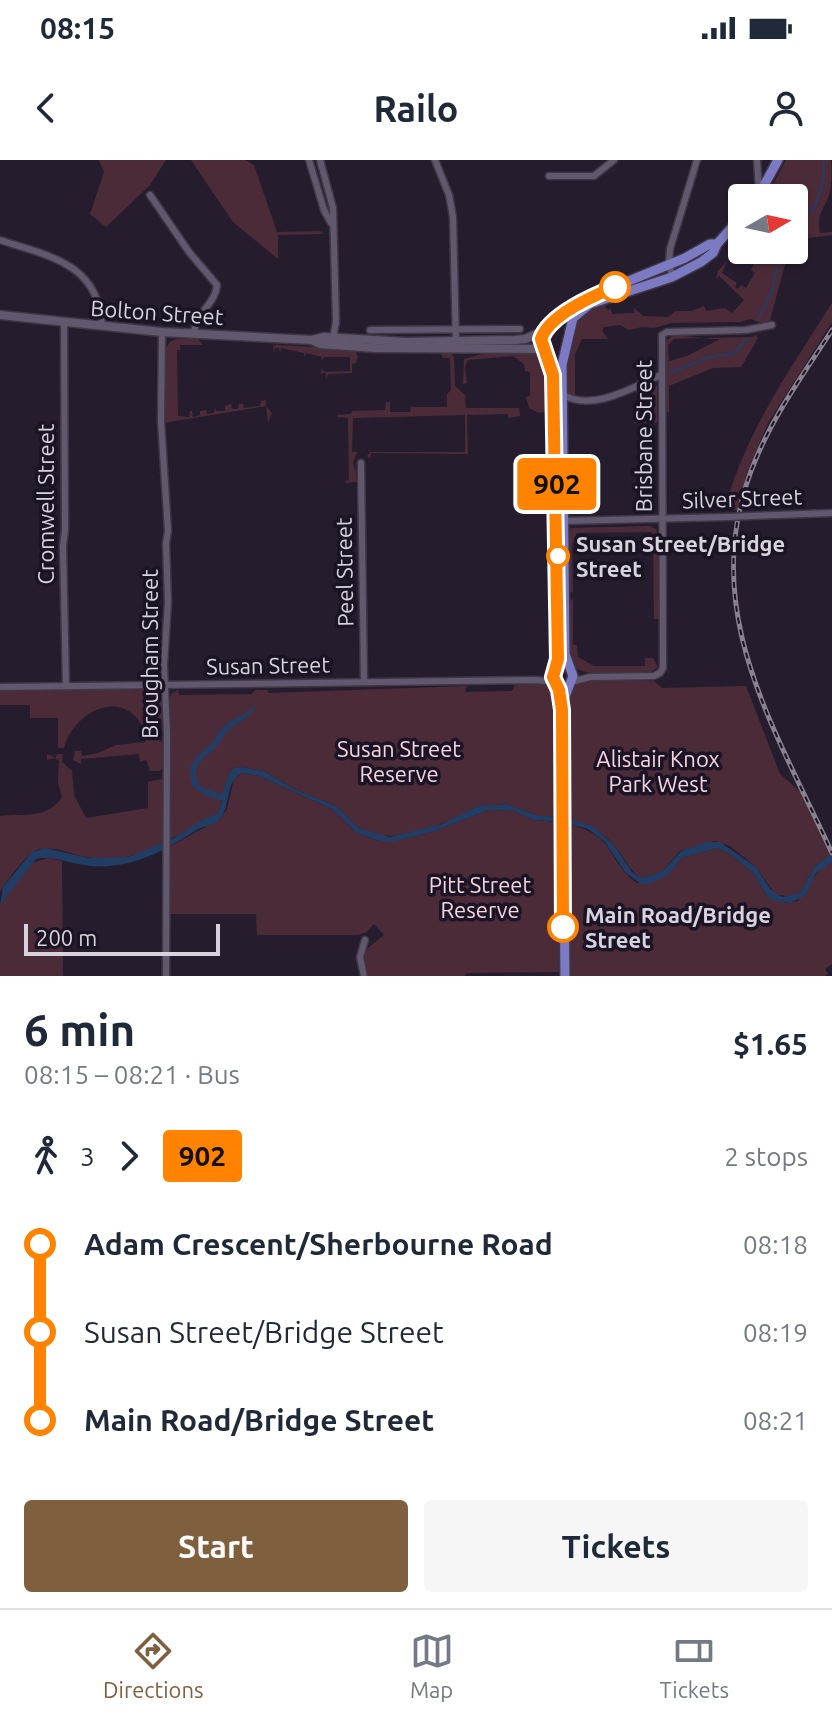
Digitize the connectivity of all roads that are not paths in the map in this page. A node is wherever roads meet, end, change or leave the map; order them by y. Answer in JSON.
{"nodes":[{"id":1,"x":309,"y":160,"type":"edge"},
{"id":2,"x":320,"y":160,"type":"edge"},
{"id":3,"x":435,"y":160,"type":"edge"},
{"id":4,"x":614,"y":160,"type":"edge"},
{"id":5,"x":697,"y":160,"type":"edge"},
{"id":6,"x":778,"y":160,"type":"edge"},
{"id":7,"x":758,"y":162,"type":"edge"},
{"id":8,"x":549,"y":176,"type":"dead end"},
{"id":9,"x":758,"y":184,"type":"edge"},
{"id":10,"x":765,"y":184,"type":"edge"},
{"id":11,"x":150,"y":195,"type":"dead end"},
{"id":12,"x":332,"y":227,"type":"junction"},
{"id":13,"x":728,"y":232,"type":"edge"},
{"id":14,"x":0,"y":240,"type":"edge"},
{"id":15,"x":717,"y":244,"type":"junction"},
{"id":16,"x":669,"y":265,"type":"junction"},
{"id":17,"x":672,"y":277,"type":"junction"},
{"id":18,"x":0,"y":315,"type":"edge"},
{"id":19,"x":64,"y":322,"type":"junction"},
{"id":20,"x":772,"y":325,"type":"dead end"},
{"id":21,"x":102,"y":326,"type":"junction"},
{"id":22,"x":520,"y":329,"type":"dead end"},
{"id":23,"x":370,"y":330,"type":"dead end"},
{"id":24,"x":455,"y":330,"type":"junction"},
{"id":25,"x":546,"y":330,"type":"junction"},
{"id":26,"x":162,"y":332,"type":"junction"},
{"id":27,"x":194,"y":334,"type":"junction"},
{"id":28,"x":338,"y":341,"type":"junction"},
{"id":29,"x":456,"y":344,"type":"junction"},
{"id":30,"x":567,"y":344,"type":"junction"},
{"id":31,"x":544,"y":349,"type":"junction"},
{"id":32,"x":661,"y":375,"type":"junction"},
{"id":33,"x":562,"y":394,"type":"junction"},
{"id":34,"x":577,"y":400,"type":"junction"},
{"id":35,"x":563,"y":408,"type":"junction"},
{"id":36,"x":361,"y":463,"type":"dead end"},
{"id":37,"x":832,"y":513,"type":"edge"},
{"id":38,"x":662,"y":519,"type":"junction"},
{"id":39,"x":560,"y":521,"type":"junction"},
{"id":40,"x":556,"y":669,"type":"junction"},
{"id":41,"x":570,"y":669,"type":"junction"},
{"id":42,"x":590,"y":677,"type":"junction"},
{"id":43,"x":536,"y":680,"type":"junction"},
{"id":44,"x":364,"y":681,"type":"junction"},
{"id":45,"x":556,"y":683,"type":"junction"},
{"id":46,"x":570,"y":683,"type":"junction"},
{"id":47,"x":165,"y":685,"type":"junction"},
{"id":48,"x":66,"y":686,"type":"junction"},
{"id":49,"x":0,"y":687,"type":"edge"},
{"id":50,"x":562,"y":710,"type":"junction"},
{"id":51,"x":365,"y":940,"type":"dead end"},
{"id":52,"x":166,"y":976,"type":"edge"},
{"id":53,"x":364,"y":976,"type":"edge"},
{"id":54,"x":565,"y":976,"type":"edge"}],
"edges":[{"from":1,"to":12,"type":"street"},
{"from":2,"to":12,"type":"street"},
{"from":3,"to":24,"type":"street"},
{"from":4,"to":8,"type":"street"},
{"from":5,"to":16,"type":"street"},
{"from":6,"to":10,"type":"main road"},
{"from":7,"to":9,"type":"street"},
{"from":11,"to":27,"type":"street"},
{"from":12,"to":28,"type":"street"},
{"from":13,"to":15,"type":"main road"},
{"from":14,"to":21,"type":"street"},
{"from":15,"to":16,"type":"main road"},
{"from":15,"to":17,"type":"main road"},
{"from":16,"to":17,"type":"street"},
{"from":16,"to":25,"type":"main road"},
{"from":17,"to":30,"type":"main road"},
{"from":18,"to":19,"type":"main road","name":"Bolton Street"},
{"from":19,"to":21,"type":"main road","name":"Bolton Street"},
{"from":19,"to":48,"type":"street","name":"Cromwell Street"},
{"from":20,"to":32,"type":"street","name":"Brisbane Street"},
{"from":21,"to":26,"type":"main road","name":"Bolton Street"},
{"from":22,"to":24,"type":"street"},
{"from":23,"to":24,"type":"street"},
{"from":24,"to":29,"type":"street"},
{"from":25,"to":29,"type":"main road","name":"Bolton Street"},
{"from":25,"to":30,"type":"main road"},
{"from":25,"to":31,"type":"main road"},
{"from":26,"to":27,"type":"main road","name":"Bolton Street"},
{"from":26,"to":47,"type":"street","name":"Brougham Street"},
{"from":27,"to":28,"type":"main road","name":"Bolton Street"},
{"from":28,"to":29,"type":"main road","name":"Bolton Street"},
{"from":29,"to":31,"type":"main road","name":"Bolton Street"},
{"from":30,"to":31,"type":"main road"},
{"from":30,"to":33,"type":"main road"},
{"from":31,"to":39,"type":"main road"},
{"from":32,"to":34,"type":"street"},
{"from":32,"to":38,"type":"street","name":"Brisbane Street"},
{"from":33,"to":34,"type":"street"},
{"from":33,"to":35,"type":"main road"},
{"from":34,"to":35,"type":"street"},
{"from":35,"to":39,"type":"main road"},
{"from":36,"to":44,"type":"street","name":"Peel Street"},
{"from":37,"to":38,"type":"street","name":"Silver Street","bridge":true},
{"from":38,"to":39,"type":"street","name":"Silver Street"},
{"from":38,"to":42,"type":"street","name":"Brisbane Street"},
{"from":39,"to":40,"type":"main road"},
{"from":39,"to":41,"type":"main road"},
{"from":40,"to":41,"type":"main road"},
{"from":40,"to":43,"type":"street","name":"Susan Street"},
{"from":40,"to":45,"type":"main road"},
{"from":41,"to":42,"type":"street","name":"Brisbane Street"},
{"from":41,"to":46,"type":"main road"},
{"from":42,"to":46,"type":"street","name":"Brisbane Street"},
{"from":43,"to":44,"type":"street","name":"Susan Street"},
{"from":43,"to":45,"type":"street","name":"Susan Street"},
{"from":44,"to":47,"type":"street","name":"Susan Street"},
{"from":45,"to":46,"type":"main road"},
{"from":45,"to":50,"type":"main road"},
{"from":46,"to":50,"type":"main road"},
{"from":47,"to":48,"type":"street","name":"Susan Street"},
{"from":47,"to":52,"type":"street","name":"Brougham Street"},
{"from":48,"to":49,"type":"street","name":"Susan Street"},
{"from":50,"to":54,"type":"main road"},
{"from":51,"to":53,"type":"street"}]}
